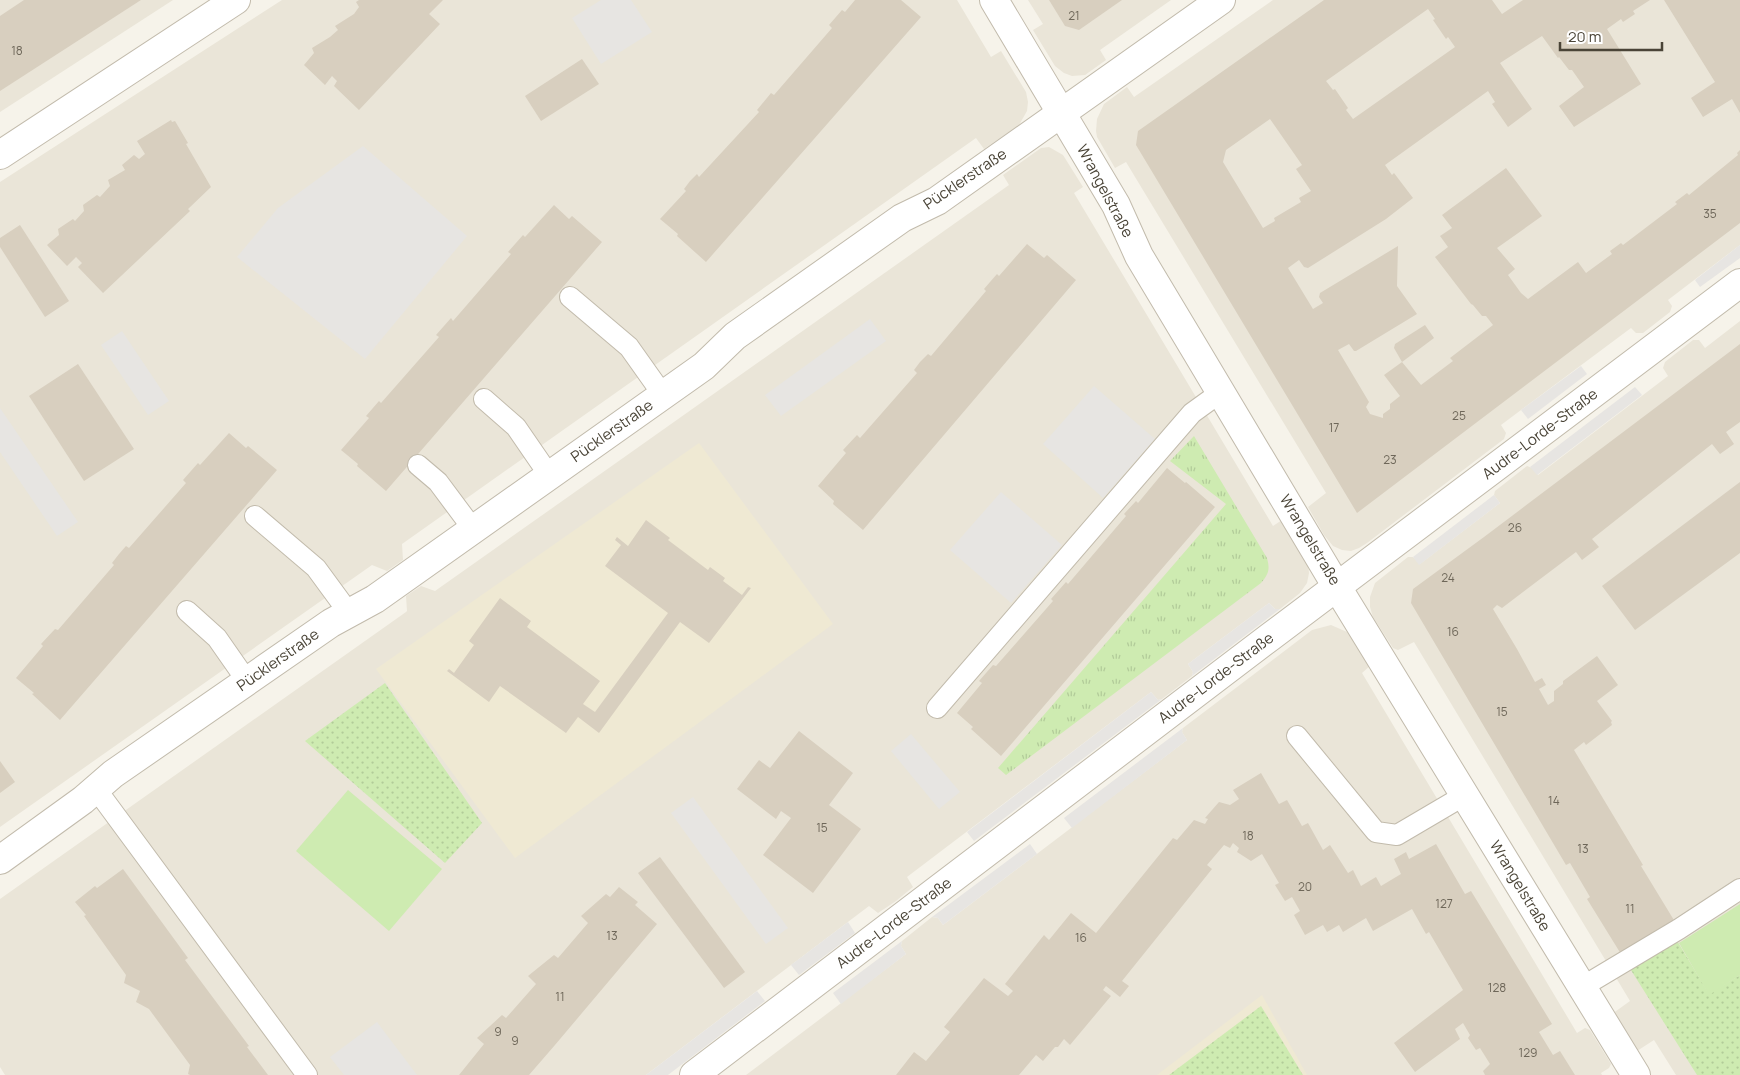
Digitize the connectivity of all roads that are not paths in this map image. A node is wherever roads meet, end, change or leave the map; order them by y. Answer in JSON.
{"nodes":[{"id":1,"x":236,"y":0,"type":"edge"},
{"id":2,"x":994,"y":0,"type":"edge"},
{"id":3,"x":1221,"y":0,"type":"edge"},
{"id":4,"x":1062,"y":112,"type":"junction"},
{"id":5,"x":0,"y":155,"type":"edge"},
{"id":6,"x":1740,"y":283,"type":"edge"},
{"id":7,"x":570,"y":297,"type":"dead end"},
{"id":8,"x":1220,"y":392,"type":"junction"},
{"id":9,"x":663,"y":395,"type":"junction"},
{"id":10,"x":484,"y":399,"type":"dead end"},
{"id":11,"x":418,"y":465,"type":"dead end"},
{"id":12,"x":549,"y":475,"type":"junction"},
{"id":13,"x":256,"y":516,"type":"dead end"},
{"id":14,"x":473,"y":529,"type":"junction"},
{"id":15,"x":1337,"y":587,"type":"junction"},
{"id":16,"x":187,"y":611,"type":"dead end"},
{"id":17,"x":349,"y":613,"type":"junction"},
{"id":18,"x":247,"y":681,"type":"junction"},
{"id":19,"x":936,"y":708,"type":"dead end"},
{"id":20,"x":1297,"y":736,"type":"dead end"},
{"id":21,"x":96,"y":789,"type":"junction"},
{"id":22,"x":1465,"y":795,"type":"junction"},
{"id":23,"x":0,"y":860,"type":"edge"},
{"id":24,"x":1740,"y":890,"type":"edge"},
{"id":25,"x":1582,"y":987,"type":"junction"},
{"id":26,"x":307,"y":1075,"type":"edge"},
{"id":27,"x":694,"y":1075,"type":"edge"},
{"id":28,"x":1636,"y":1075,"type":"edge"}],
"edges":[{"from":1,"to":5,"type":"street"},
{"from":2,"to":4,"type":"street","name":"Wrangelstraße"},
{"from":3,"to":4,"type":"street","name":"Pücklerstraße"},
{"from":4,"to":8,"type":"street","name":"Wrangelstraße"},
{"from":4,"to":9,"type":"street","name":"Pücklerstraße"},
{"from":6,"to":15,"type":"street","name":"Audre-Lorde-Straße"},
{"from":7,"to":9,"type":"lane"},
{"from":8,"to":15,"type":"street","name":"Wrangelstraße"},
{"from":8,"to":19,"type":"lane"},
{"from":9,"to":12,"type":"street","name":"Pücklerstraße"},
{"from":10,"to":12,"type":"lane"},
{"from":11,"to":14,"type":"lane"},
{"from":12,"to":14,"type":"street","name":"Pücklerstraße"},
{"from":13,"to":17,"type":"lane"},
{"from":14,"to":17,"type":"street","name":"Pücklerstraße"},
{"from":15,"to":22,"type":"street","name":"Wrangelstraße"},
{"from":15,"to":27,"type":"street","name":"Audre-Lorde-Straße"},
{"from":16,"to":18,"type":"lane"},
{"from":17,"to":18,"type":"street","name":"Pücklerstraße"},
{"from":18,"to":21,"type":"street","name":"Pücklerstraße"},
{"from":20,"to":22,"type":"lane"},
{"from":21,"to":23,"type":"street","name":"Pücklerstraße"},
{"from":21,"to":26,"type":"lane"},
{"from":22,"to":25,"type":"street","name":"Wrangelstraße"},
{"from":24,"to":25,"type":"lane"},
{"from":25,"to":28,"type":"street","name":"Wrangelstraße"}]}
